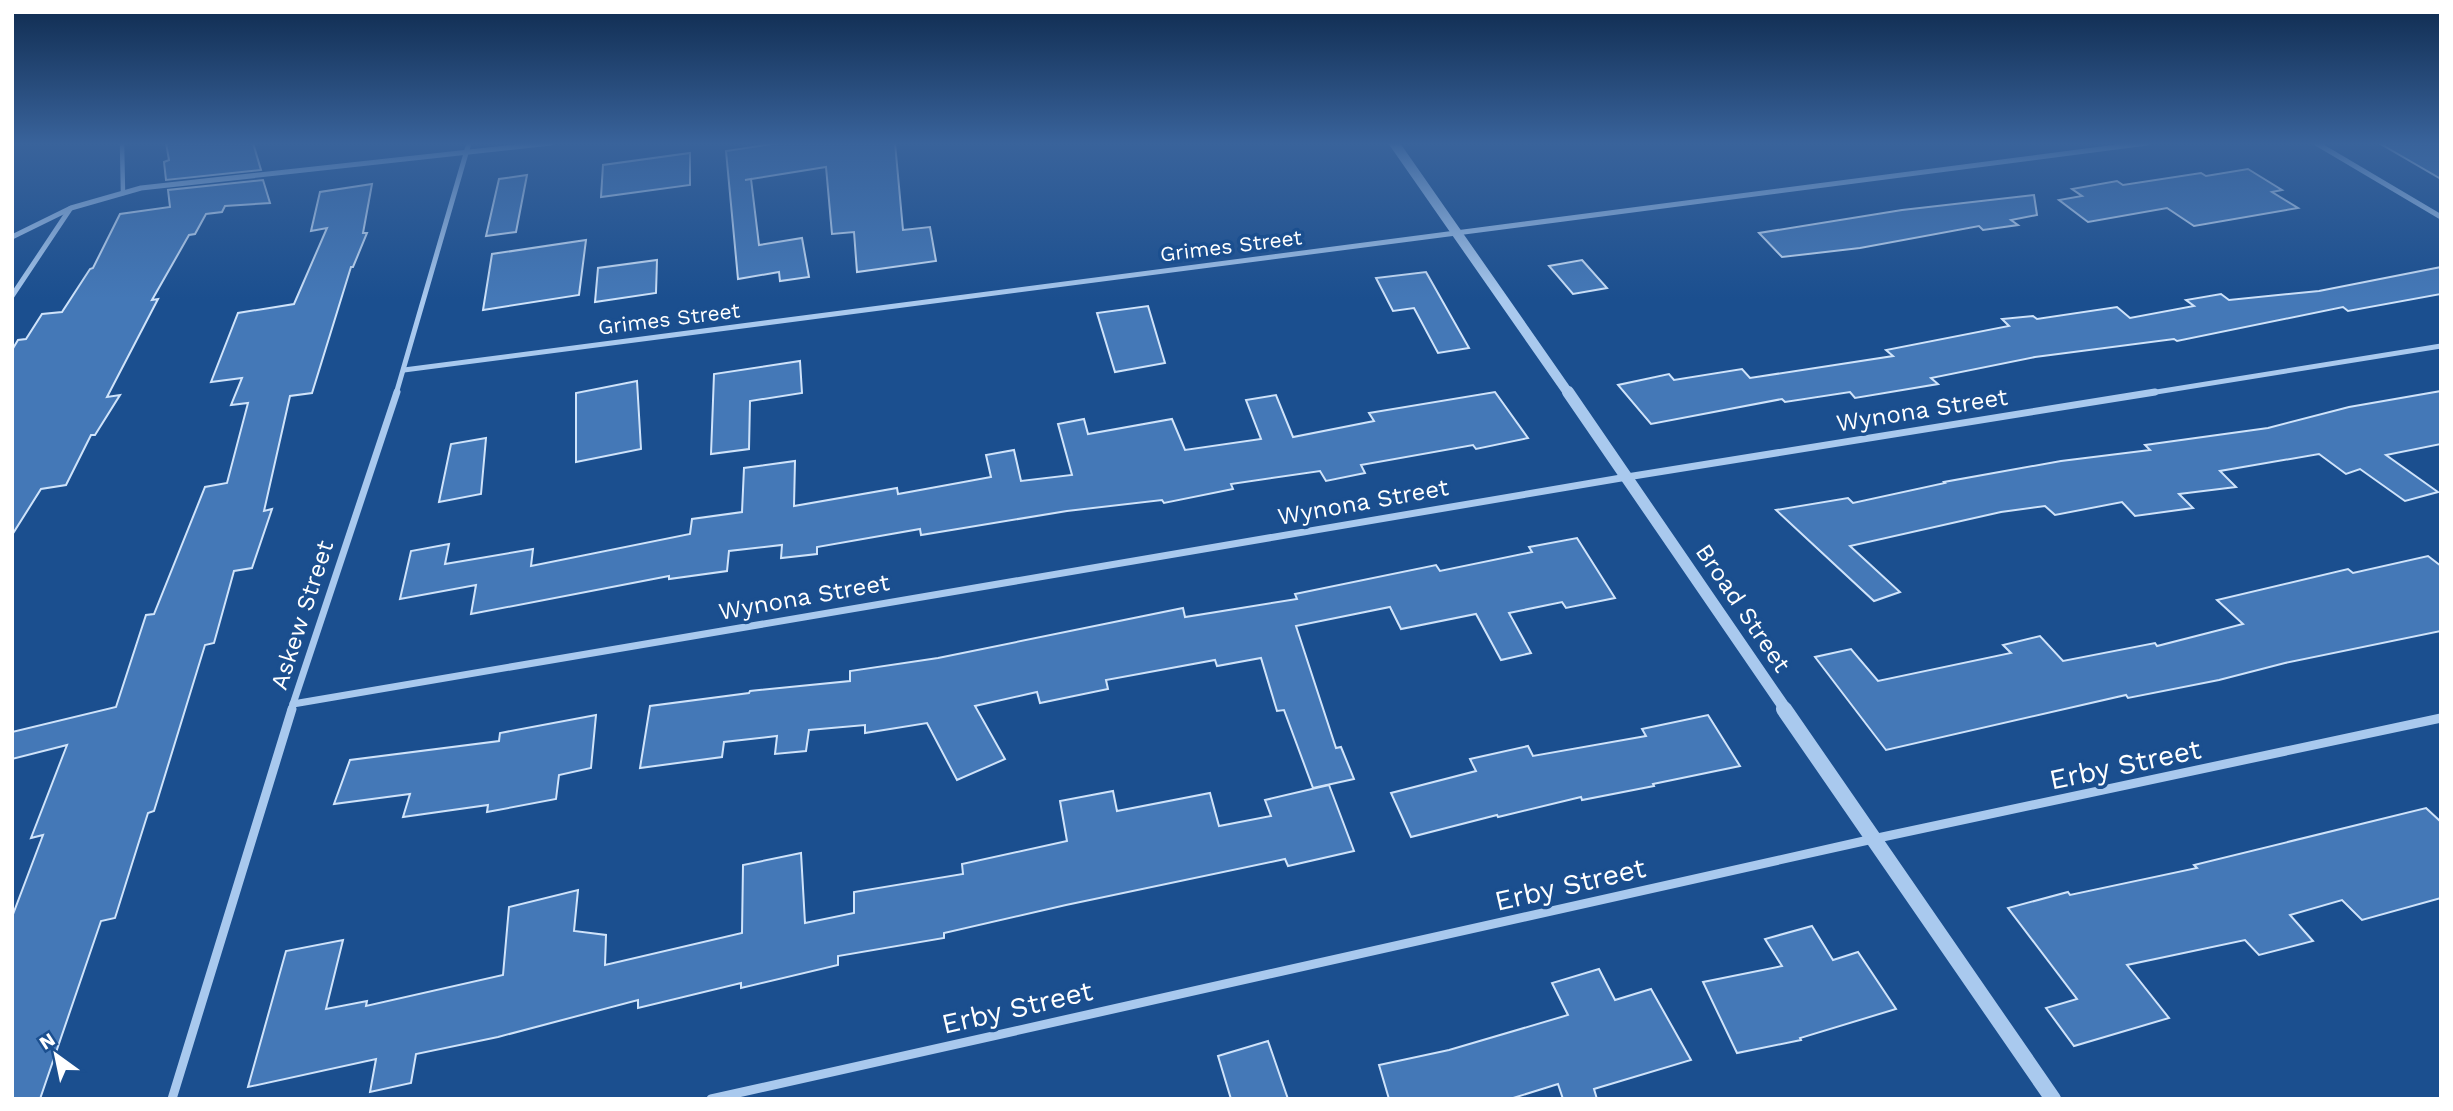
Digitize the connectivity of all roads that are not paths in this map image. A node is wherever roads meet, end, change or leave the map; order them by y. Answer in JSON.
{"nodes":[{"id":1,"x":117,"y":195,"type":"edge"},
{"id":2,"x":455,"y":195,"type":"edge"},
{"id":3,"x":1429,"y":195,"type":"edge"},
{"id":4,"x":1743,"y":195,"type":"edge"},
{"id":5,"x":2404,"y":195,"type":"edge"},
{"id":6,"x":71,"y":208,"type":"junction"},
{"id":7,"x":2441,"y":217,"type":"edge"},
{"id":8,"x":1454,"y":232,"type":"junction"},
{"id":9,"x":12,"y":237,"type":"edge"},
{"id":10,"x":12,"y":296,"type":"edge"},
{"id":11,"x":2441,"y":346,"type":"edge"},
{"id":12,"x":404,"y":370,"type":"junction"},
{"id":13,"x":1627,"y":477,"type":"junction"},
{"id":14,"x":293,"y":704,"type":"junction"},
{"id":15,"x":2441,"y":718,"type":"edge"},
{"id":16,"x":1873,"y":839,"type":"junction"},
{"id":17,"x":172,"y":1099,"type":"edge"},
{"id":18,"x":711,"y":1099,"type":"edge"},
{"id":19,"x":2053,"y":1099,"type":"edge"}],
"edges":[{"from":1,"to":6,"type":"street"},
{"from":2,"to":12,"type":"street","name":"Askew Street"},
{"from":3,"to":8,"type":"street","name":"Broad Street"},
{"from":4,"to":8,"type":"street","name":"Grimes Street"},
{"from":5,"to":7,"type":"street"},
{"from":6,"to":9,"type":"street"},
{"from":6,"to":10,"type":"street"},
{"from":8,"to":12,"type":"street","name":"Grimes Street"},
{"from":8,"to":13,"type":"street","name":"Broad Street"},
{"from":11,"to":13,"type":"street","name":"Wynona Street"},
{"from":12,"to":14,"type":"street","name":"Askew Street"},
{"from":13,"to":14,"type":"street","name":"Wynona Street"},
{"from":13,"to":16,"type":"street","name":"Broad Street"},
{"from":14,"to":17,"type":"street","name":"Askew Street"},
{"from":15,"to":16,"type":"street","name":"Erby Street"},
{"from":16,"to":18,"type":"street","name":"Erby Street"},
{"from":16,"to":19,"type":"street","name":"Broad Street"}]}
